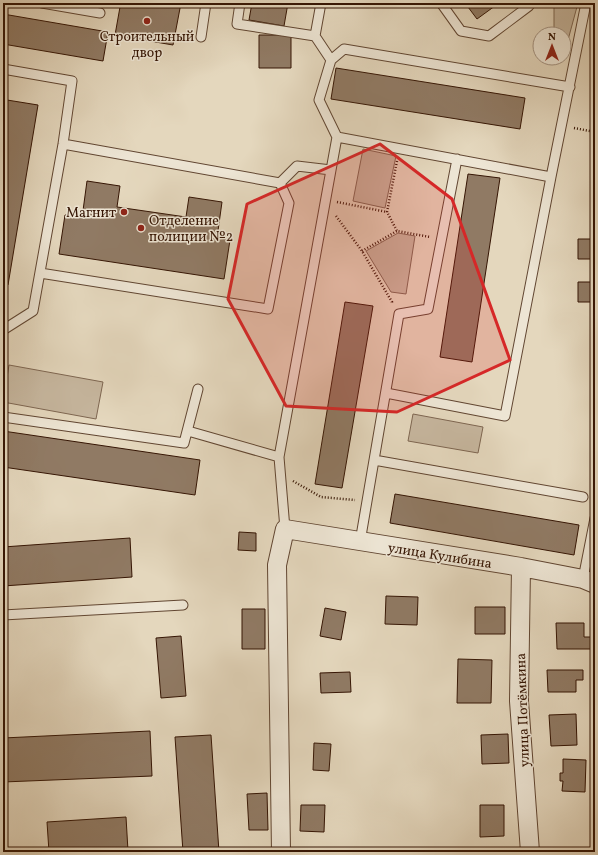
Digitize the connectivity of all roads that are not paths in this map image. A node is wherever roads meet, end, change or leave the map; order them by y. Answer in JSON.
{"nodes":[{"id":1,"x":42,"y":3,"type":"edge"},
{"id":2,"x":206,"y":3,"type":"edge"},
{"id":3,"x":240,"y":3,"type":"edge"},
{"id":4,"x":322,"y":3,"type":"edge"},
{"id":5,"x":441,"y":3,"type":"edge"},
{"id":6,"x":528,"y":3,"type":"edge"},
{"id":7,"x":586,"y":3,"type":"edge"},
{"id":8,"x":100,"y":13,"type":"dead end"},
{"id":9,"x":315,"y":36,"type":"junction"},
{"id":10,"x":201,"y":37,"type":"dead end"},
{"id":11,"x":331,"y":60,"type":"junction"},
{"id":12,"x":3,"y":69,"type":"edge"},
{"id":13,"x":570,"y":87,"type":"junction"},
{"id":14,"x":337,"y":137,"type":"junction"},
{"id":15,"x":63,"y":144,"type":"junction"},
{"id":16,"x":457,"y":159,"type":"junction"},
{"id":17,"x":331,"y":170,"type":"junction"},
{"id":18,"x":551,"y":177,"type":"junction"},
{"id":19,"x":280,"y":183,"type":"junction"},
{"id":20,"x":40,"y":273,"type":"junction"},
{"id":21,"x":3,"y":330,"type":"edge"},
{"id":22,"x":198,"y":389,"type":"dead end"},
{"id":23,"x":386,"y":393,"type":"junction"},
{"id":24,"x":3,"y":417,"type":"edge"},
{"id":25,"x":188,"y":431,"type":"junction"},
{"id":26,"x":279,"y":457,"type":"junction"},
{"id":27,"x":374,"y":460,"type":"junction"},
{"id":28,"x":583,"y":497,"type":"dead end"},
{"id":29,"x":595,"y":518,"type":"edge"},
{"id":30,"x":285,"y":529,"type":"junction"},
{"id":31,"x":360,"y":542,"type":"junction"},
{"id":32,"x":521,"y":567,"type":"junction"},
{"id":33,"x":589,"y":581,"type":"edge"},
{"id":34,"x":183,"y":605,"type":"dead end"},
{"id":35,"x":3,"y":615,"type":"edge"},
{"id":36,"x":280,"y":852,"type":"edge"},
{"id":37,"x":530,"y":852,"type":"edge"}],
"edges":[{"from":1,"to":8,"type":"lane"},
{"from":2,"to":10,"type":"lane"},
{"from":3,"to":9,"type":"lane"},
{"from":4,"to":9,"type":"lane"},
{"from":5,"to":6,"type":"lane"},
{"from":7,"to":13,"type":"lane"},
{"from":9,"to":11,"type":"lane"},
{"from":11,"to":13,"type":"lane"},
{"from":11,"to":14,"type":"lane"},
{"from":12,"to":15,"type":"lane"},
{"from":13,"to":18,"type":"lane"},
{"from":14,"to":16,"type":"lane"},
{"from":14,"to":17,"type":"lane"},
{"from":15,"to":19,"type":"lane"},
{"from":15,"to":20,"type":"lane"},
{"from":16,"to":18,"type":"lane"},
{"from":16,"to":23,"type":"lane"},
{"from":17,"to":19,"type":"lane"},
{"from":17,"to":26,"type":"lane"},
{"from":18,"to":23,"type":"lane"},
{"from":19,"to":20,"type":"lane"},
{"from":20,"to":21,"type":"lane"},
{"from":22,"to":25,"type":"lane"},
{"from":23,"to":27,"type":"lane"},
{"from":24,"to":25,"type":"lane"},
{"from":25,"to":26,"type":"lane"},
{"from":26,"to":30,"type":"lane"},
{"from":27,"to":28,"type":"lane"},
{"from":27,"to":31,"type":"lane"},
{"from":29,"to":33,"type":"lane"},
{"from":30,"to":31,"type":"street","name":"улица Кулибина"},
{"from":30,"to":36,"type":"street"},
{"from":31,"to":32,"type":"street","name":"улица Кулибина"},
{"from":32,"to":33,"type":"street","name":"улица Кулибина"},
{"from":32,"to":37,"type":"street","name":"улица Потёмкина"},
{"from":34,"to":35,"type":"lane"}]}
